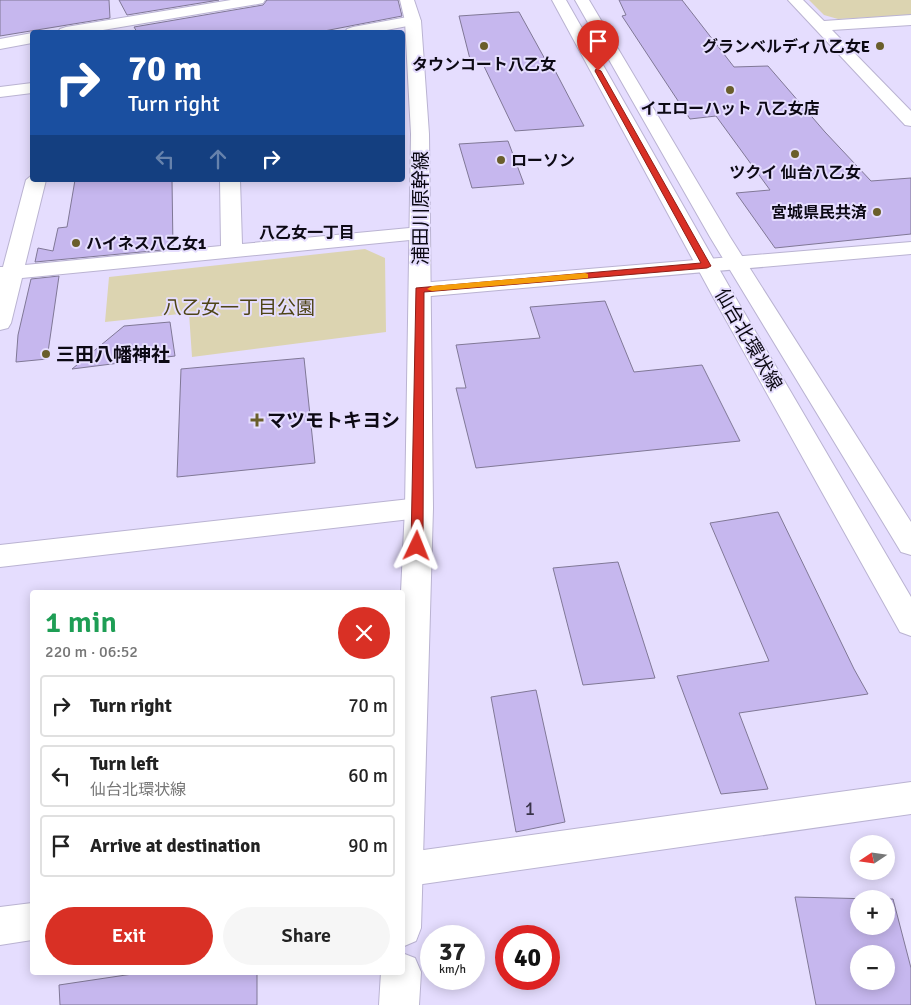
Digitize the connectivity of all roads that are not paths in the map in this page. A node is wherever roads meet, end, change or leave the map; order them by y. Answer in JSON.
{"nodes":[{"id":1,"x":258,"y":0,"type":"edge"},
{"id":2,"x":559,"y":0,"type":"edge"},
{"id":3,"x":582,"y":0,"type":"edge"},
{"id":4,"x":795,"y":0,"type":"edge"},
{"id":5,"x":410,"y":10,"type":"edge"},
{"id":6,"x":911,"y":20,"type":"edge"},
{"id":7,"x":821,"y":26,"type":"junction"},
{"id":8,"x":78,"y":30,"type":"edge"},
{"id":9,"x":357,"y":30,"type":"edge"},
{"id":10,"x":30,"y":38,"type":"edge"},
{"id":11,"x":0,"y":44,"type":"edge"},
{"id":12,"x":30,"y":88,"type":"edge"},
{"id":13,"x":0,"y":92,"type":"edge"},
{"id":14,"x":911,"y":121,"type":"edge"},
{"id":15,"x":35,"y":182,"type":"edge"},
{"id":16,"x":230,"y":182,"type":"edge"},
{"id":17,"x":420,"y":233,"type":"junction"},
{"id":18,"x":911,"y":248,"type":"edge"},
{"id":19,"x":232,"y":252,"type":"junction"},
{"id":20,"x":736,"y":263,"type":"junction"},
{"id":21,"x":707,"y":266,"type":"junction"},
{"id":22,"x":6,"y":273,"type":"edge"},
{"id":23,"x":420,"y":290,"type":"junction"},
{"id":24,"x":0,"y":323,"type":"edge"},
{"id":25,"x":419,"y":508,"type":"junction"},
{"id":26,"x":911,"y":545,"type":"edge"},
{"id":27,"x":0,"y":556,"type":"edge"},
{"id":28,"x":911,"y":624,"type":"edge"},
{"id":29,"x":911,"y":798,"type":"edge"},
{"id":30,"x":405,"y":846,"type":"edge"},
{"id":31,"x":405,"y":870,"type":"edge"},
{"id":32,"x":30,"y":922,"type":"edge"},
{"id":33,"x":0,"y":926,"type":"edge"},
{"id":34,"x":400,"y":975,"type":"edge"},
{"id":35,"x":399,"y":1005,"type":"edge"}],
"edges":[{"from":1,"to":8,"type":"street"},
{"from":2,"to":21,"type":"street","name":"仙台北環状線"},
{"from":3,"to":20,"type":"street","name":"仙台北環状線"},
{"from":4,"to":7,"type":"street"},
{"from":5,"to":9,"type":"street"},
{"from":5,"to":17,"type":"street","name":"浦田川原幹線"},
{"from":6,"to":7,"type":"street"},
{"from":7,"to":14,"type":"street"},
{"from":10,"to":11,"type":"street"},
{"from":12,"to":13,"type":"street"},
{"from":15,"to":22,"type":"street"},
{"from":16,"to":19,"type":"street"},
{"from":17,"to":19,"type":"street"},
{"from":17,"to":23,"type":"street","name":"浦田川原幹線"},
{"from":18,"to":20,"type":"street"},
{"from":19,"to":22,"type":"street"},
{"from":20,"to":21,"type":"street"},
{"from":20,"to":26,"type":"street","name":"仙台北環状線"},
{"from":21,"to":23,"type":"street"},
{"from":21,"to":28,"type":"street","name":"仙台北環状線"},
{"from":22,"to":24,"type":"street"},
{"from":23,"to":25,"type":"street","name":"浦田川原幹線"},
{"from":25,"to":27,"type":"street"},
{"from":25,"to":30,"type":"street","name":"浦田川原幹線"},
{"from":29,"to":31,"type":"street"},
{"from":32,"to":33,"type":"street"},
{"from":34,"to":35,"type":"street"}]}
